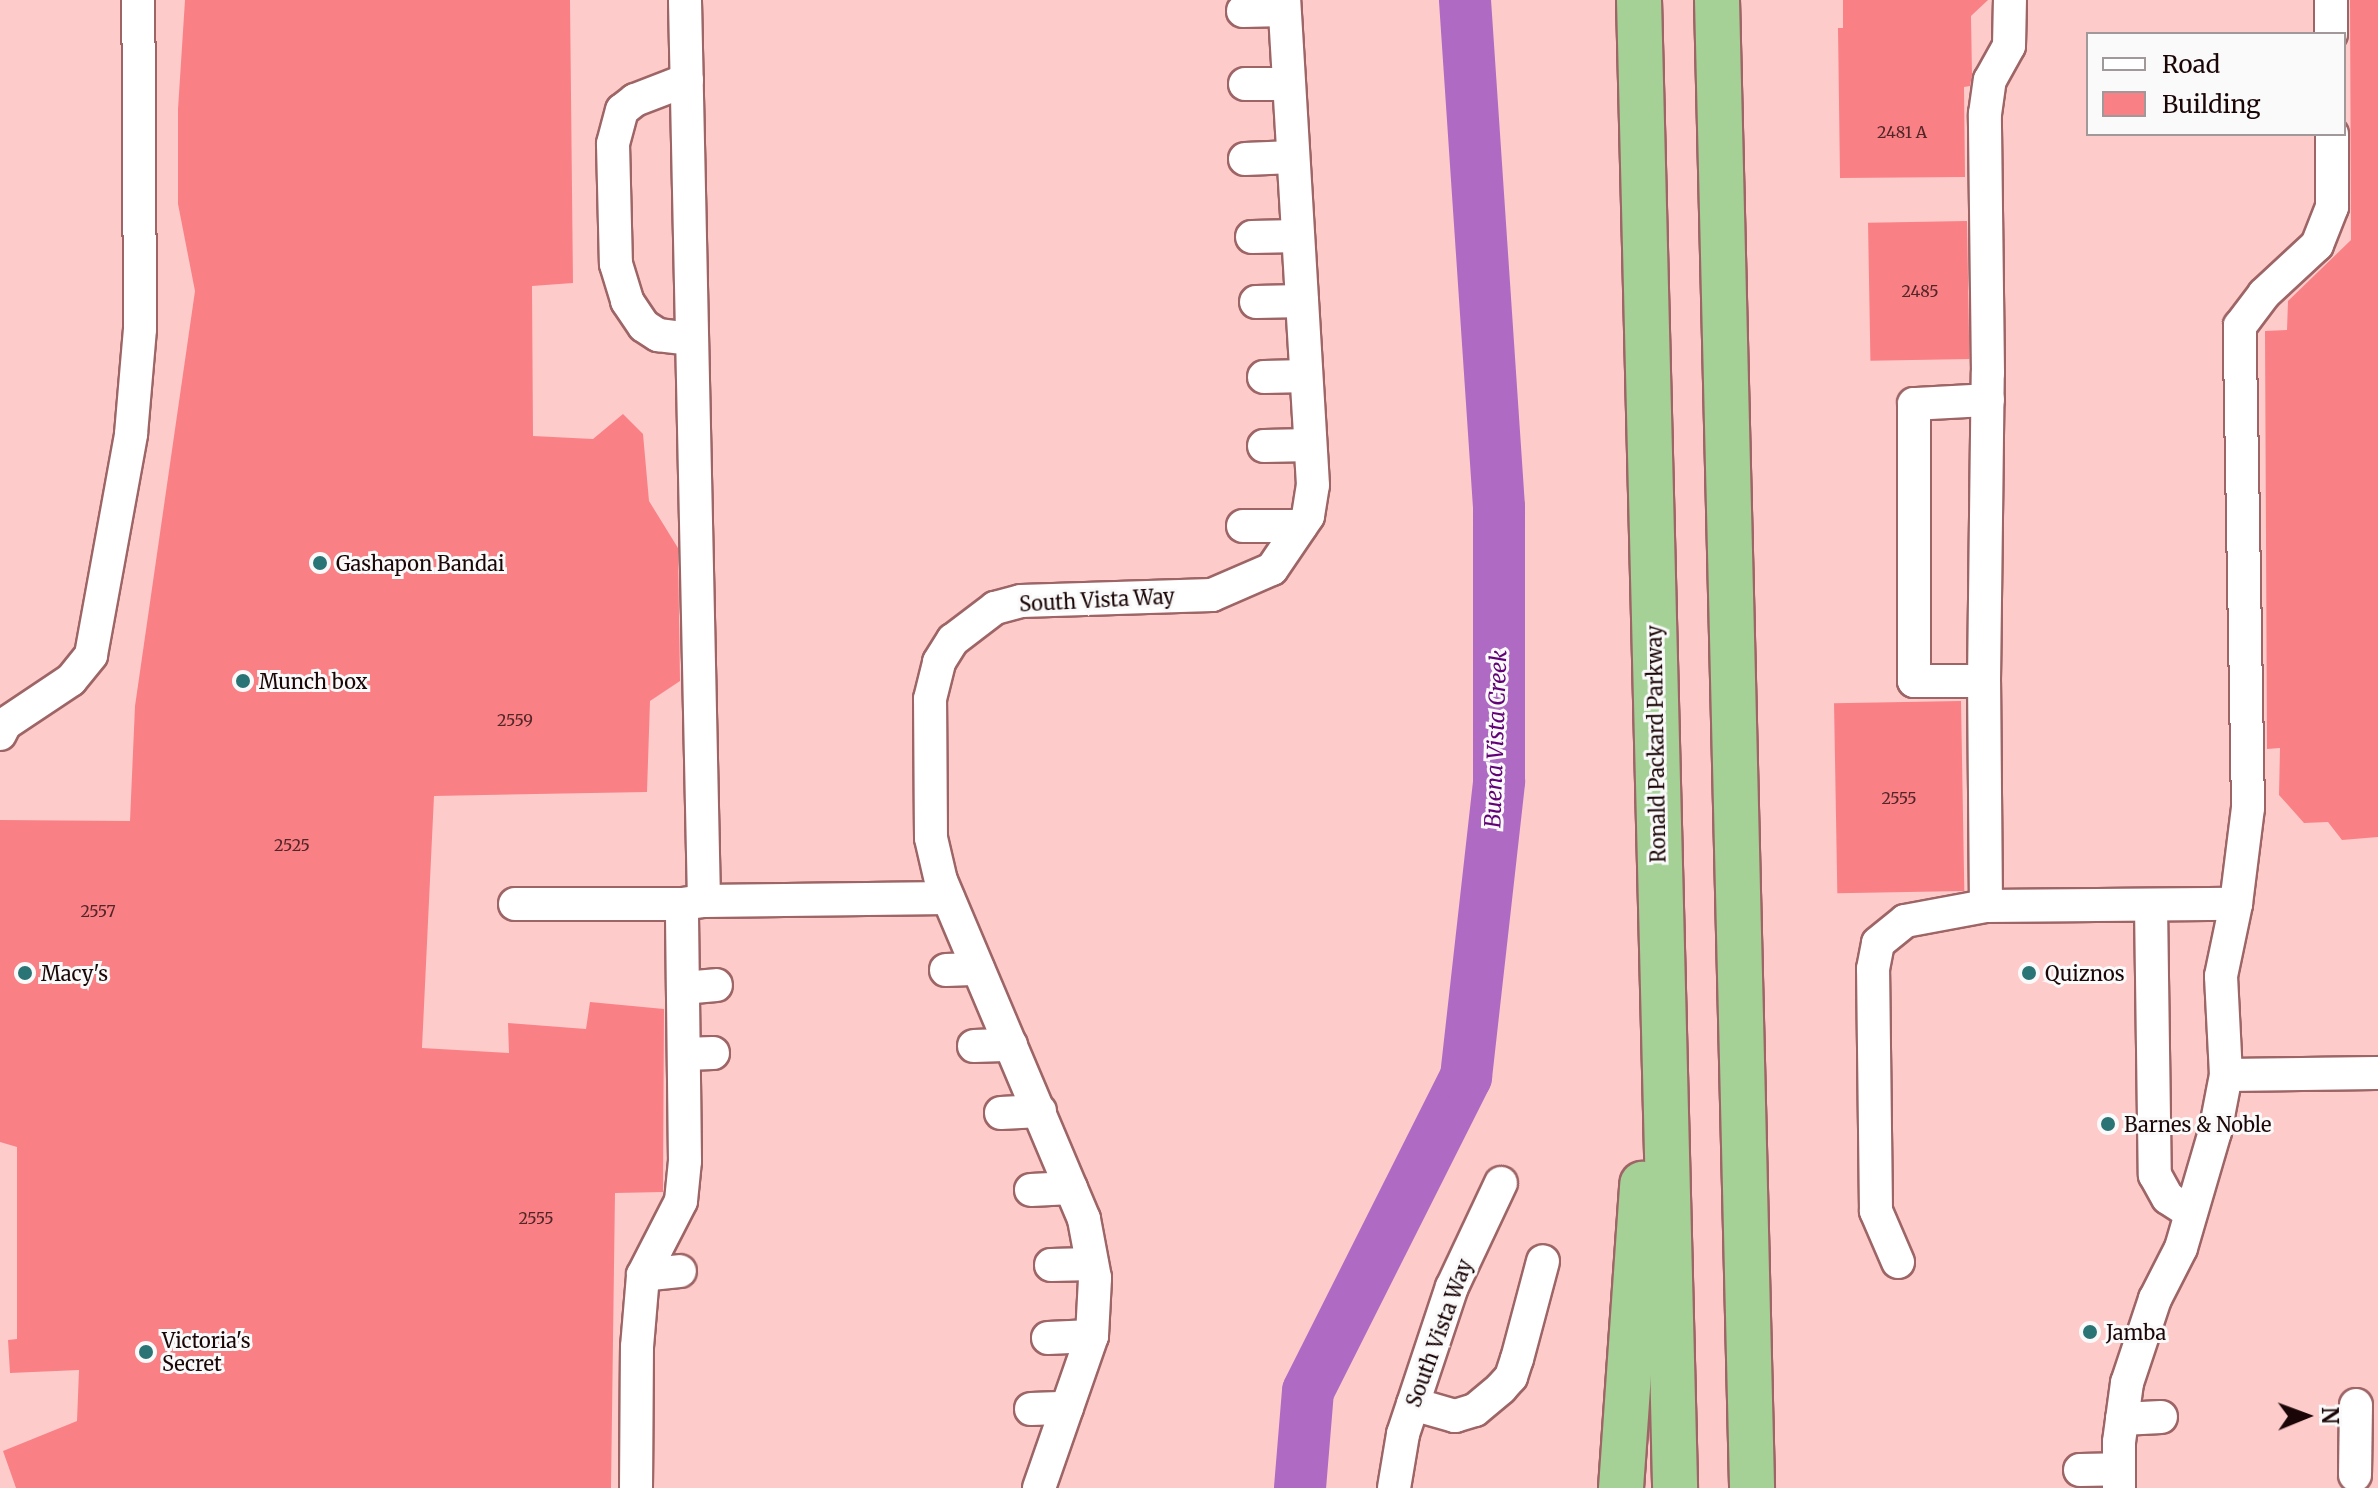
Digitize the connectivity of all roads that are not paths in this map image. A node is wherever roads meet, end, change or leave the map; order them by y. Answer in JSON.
{"nodes":[{"id":1,"x":138,"y":0,"type":"edge"},
{"id":2,"x":1639,"y":0,"type":"edge"},
{"id":3,"x":1717,"y":0,"type":"edge"},
{"id":4,"x":2010,"y":0,"type":"edge"},
{"id":5,"x":2331,"y":0,"type":"edge"},
{"id":6,"x":1284,"y":5,"type":"edge"},
{"id":7,"x":693,"y":11,"type":"edge"},
{"id":8,"x":1243,"y":11,"type":"dead end"},
{"id":9,"x":2331,"y":32,"type":"edge"},
{"id":10,"x":1245,"y":84,"type":"dead end"},
{"id":11,"x":1288,"y":84,"type":"junction"},
{"id":12,"x":693,"y":88,"type":"junction"},
{"id":13,"x":2332,"y":136,"type":"edge"},
{"id":14,"x":1293,"y":157,"type":"junction"},
{"id":15,"x":1245,"y":159,"type":"dead end"},
{"id":16,"x":1298,"y":236,"type":"junction"},
{"id":17,"x":1252,"y":237,"type":"dead end"},
{"id":18,"x":1302,"y":301,"type":"junction"},
{"id":19,"x":1256,"y":302,"type":"dead end"},
{"id":20,"x":699,"y":325,"type":"junction"},
{"id":21,"x":1306,"y":376,"type":"junction"},
{"id":22,"x":1264,"y":377,"type":"dead end"},
{"id":23,"x":1988,"y":400,"type":"junction"},
{"id":24,"x":1310,"y":445,"type":"junction"},
{"id":25,"x":1264,"y":446,"type":"dead end"},
{"id":26,"x":1243,"y":526,"type":"dead end"},
{"id":27,"x":1301,"y":526,"type":"junction"},
{"id":28,"x":1984,"y":681,"type":"junction"},
{"id":29,"x":0,"y":734,"type":"edge"},
{"id":30,"x":948,"y":898,"type":"junction"},
{"id":31,"x":693,"y":902,"type":"junction"},
{"id":32,"x":515,"y":904,"type":"dead end"},
{"id":33,"x":2236,"y":904,"type":"junction"},
{"id":34,"x":2151,"y":905,"type":"junction"},
{"id":35,"x":1986,"y":906,"type":"junction"},
{"id":36,"x":1661,"y":966,"type":"junction"},
{"id":37,"x":978,"y":969,"type":"junction"},
{"id":38,"x":946,"y":970,"type":"dead end"},
{"id":39,"x":716,"y":985,"type":"dead end"},
{"id":40,"x":683,"y":988,"type":"junction"},
{"id":41,"x":1011,"y":1045,"type":"junction"},
{"id":42,"x":974,"y":1046,"type":"dead end"},
{"id":43,"x":2378,"y":1073,"type":"edge"},
{"id":44,"x":2226,"y":1075,"type":"junction"},
{"id":45,"x":1040,"y":1111,"type":"junction"},
{"id":46,"x":1001,"y":1113,"type":"dead end"},
{"id":47,"x":1501,"y":1183,"type":"dead end"},
{"id":48,"x":1071,"y":1188,"type":"junction"},
{"id":49,"x":1031,"y":1190,"type":"dead end"},
{"id":50,"x":1746,"y":1209,"type":"junction"},
{"id":51,"x":2191,"y":1213,"type":"junction"},
{"id":52,"x":1543,"y":1261,"type":"dead end"},
{"id":53,"x":1898,"y":1262,"type":"dead end"},
{"id":54,"x":1092,"y":1264,"type":"junction"},
{"id":55,"x":1051,"y":1265,"type":"dead end"},
{"id":56,"x":680,"y":1271,"type":"dead end"},
{"id":57,"x":643,"y":1275,"type":"junction"},
{"id":58,"x":1092,"y":1336,"type":"junction"},
{"id":59,"x":1048,"y":1338,"type":"dead end"},
{"id":60,"x":1413,"y":1404,"type":"junction"},
{"id":61,"x":2355,"y":1405,"type":"edge"},
{"id":62,"x":1067,"y":1408,"type":"junction"},
{"id":63,"x":1031,"y":1409,"type":"dead end"},
{"id":64,"x":2161,"y":1417,"type":"dead end"},
{"id":65,"x":2122,"y":1419,"type":"junction"},
{"id":66,"x":2080,"y":1470,"type":"dead end"},
{"id":67,"x":2355,"y":1475,"type":"dead end"},
{"id":68,"x":2119,"y":1479,"type":"edge"},
{"id":69,"x":636,"y":1488,"type":"edge"},
{"id":70,"x":1039,"y":1488,"type":"edge"},
{"id":71,"x":1394,"y":1488,"type":"edge"},
{"id":72,"x":1621,"y":1488,"type":"edge"},
{"id":73,"x":1675,"y":1488,"type":"edge"},
{"id":74,"x":1752,"y":1488,"type":"edge"},
{"id":75,"x":1778,"y":1488,"type":"edge"}],
"edges":[{"from":1,"to":29,"type":"street"},
{"from":2,"to":36,"type":"highway","name":"Ronald Packard Parkway"},
{"from":3,"to":50,"type":"highway"},
{"from":4,"to":23,"type":"street"},
{"from":5,"to":9,"type":"street"},
{"from":6,"to":8,"type":"street"},
{"from":6,"to":11,"type":"street","name":"South Vista Way"},
{"from":7,"to":12,"type":"street"},
{"from":10,"to":11,"type":"street"},
{"from":11,"to":14,"type":"street","name":"South Vista Way"},
{"from":12,"to":20,"type":"street"},
{"from":12,"to":20,"type":"street"},
{"from":13,"to":33,"type":"street"},
{"from":14,"to":15,"type":"street"},
{"from":14,"to":16,"type":"street","name":"South Vista Way"},
{"from":16,"to":17,"type":"street"},
{"from":16,"to":18,"type":"street","name":"South Vista Way"},
{"from":18,"to":19,"type":"street"},
{"from":18,"to":21,"type":"street","name":"South Vista Way"},
{"from":20,"to":31,"type":"street"},
{"from":21,"to":22,"type":"street"},
{"from":21,"to":24,"type":"street","name":"South Vista Way"},
{"from":23,"to":28,"type":"street"},
{"from":23,"to":28,"type":"street"},
{"from":24,"to":25,"type":"street"},
{"from":24,"to":27,"type":"street","name":"South Vista Way"},
{"from":26,"to":27,"type":"street"},
{"from":27,"to":30,"type":"street","name":"South Vista Way"},
{"from":28,"to":35,"type":"street"},
{"from":30,"to":31,"type":"street"},
{"from":30,"to":37,"type":"street","name":"South Vista Way"},
{"from":31,"to":32,"type":"street"},
{"from":31,"to":40,"type":"street"},
{"from":33,"to":34,"type":"street"},
{"from":33,"to":44,"type":"street"},
{"from":34,"to":35,"type":"street"},
{"from":34,"to":51,"type":"street"},
{"from":35,"to":53,"type":"street"},
{"from":36,"to":72,"type":"highway"},
{"from":36,"to":73,"type":"highway","name":"Ronald Packard Parkway"},
{"from":37,"to":38,"type":"street"},
{"from":37,"to":41,"type":"street","name":"South Vista Way"},
{"from":39,"to":40,"type":"street"},
{"from":40,"to":57,"type":"street"},
{"from":41,"to":42,"type":"street"},
{"from":41,"to":45,"type":"street","name":"South Vista Way"},
{"from":43,"to":44,"type":"street"},
{"from":44,"to":51,"type":"street"},
{"from":45,"to":46,"type":"street"},
{"from":45,"to":48,"type":"street","name":"South Vista Way"},
{"from":47,"to":60,"type":"street","name":"South Vista Way"},
{"from":48,"to":49,"type":"street"},
{"from":48,"to":54,"type":"street","name":"South Vista Way"},
{"from":50,"to":74,"type":"highway"},
{"from":50,"to":75,"type":"highway"},
{"from":51,"to":65,"type":"street"},
{"from":52,"to":60,"type":"street"},
{"from":54,"to":55,"type":"street"},
{"from":54,"to":58,"type":"street","name":"South Vista Way"},
{"from":56,"to":57,"type":"street"},
{"from":57,"to":69,"type":"street"},
{"from":58,"to":59,"type":"street"},
{"from":58,"to":62,"type":"street","name":"South Vista Way"},
{"from":60,"to":71,"type":"street","name":"South Vista Way"},
{"from":61,"to":67,"type":"street"},
{"from":62,"to":63,"type":"street"},
{"from":62,"to":70,"type":"street","name":"South Vista Way"},
{"from":64,"to":65,"type":"street"},
{"from":65,"to":68,"type":"street"},
{"from":66,"to":68,"type":"street"}]}
